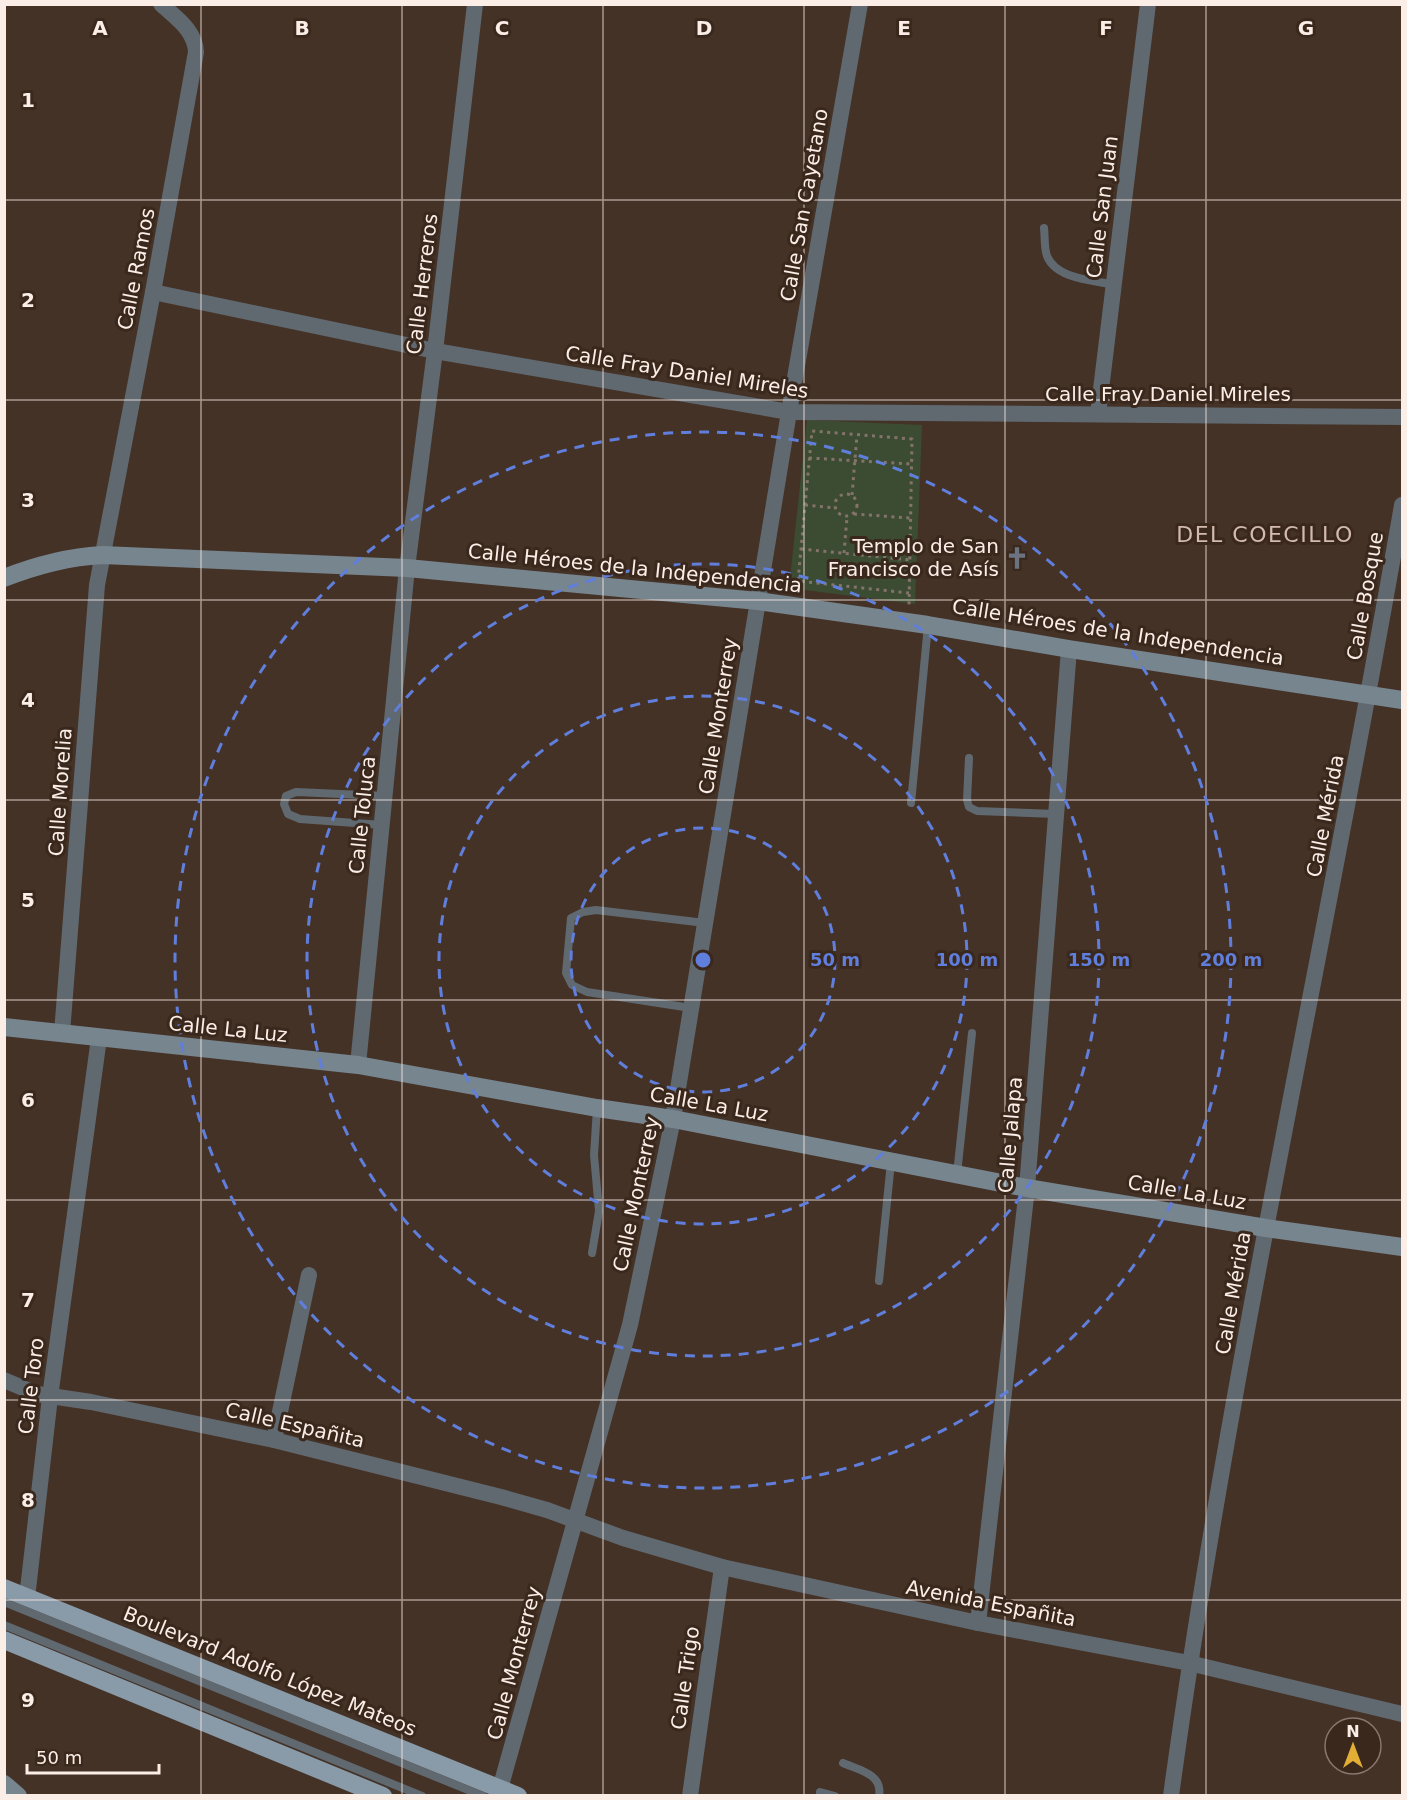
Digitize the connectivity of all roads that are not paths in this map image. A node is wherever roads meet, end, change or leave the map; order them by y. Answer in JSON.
{"nodes":[{"id":1,"x":161,"y":4,"type":"edge"},
{"id":2,"x":475,"y":4,"type":"edge"},
{"id":3,"x":860,"y":4,"type":"edge"},
{"id":4,"x":1148,"y":4,"type":"edge"},
{"id":5,"x":1044,"y":228,"type":"dead end"},
{"id":6,"x":1114,"y":285,"type":"junction"},
{"id":7,"x":153,"y":292,"type":"junction"},
{"id":8,"x":435,"y":351,"type":"junction"},
{"id":9,"x":789,"y":412,"type":"junction"},
{"id":10,"x":1098,"y":414,"type":"junction"},
{"id":11,"x":1402,"y":417,"type":"edge"},
{"id":12,"x":1402,"y":505,"type":"edge"},
{"id":13,"x":102,"y":555,"type":"junction"},
{"id":14,"x":407,"y":568,"type":"junction"},
{"id":15,"x":4,"y":578,"type":"edge"},
{"id":16,"x":758,"y":601,"type":"junction"},
{"id":17,"x":928,"y":625,"type":"junction"},
{"id":18,"x":1069,"y":649,"type":"junction"},
{"id":19,"x":1370,"y":695,"type":"junction"},
{"id":20,"x":1402,"y":700,"type":"edge"},
{"id":21,"x":969,"y":758,"type":"dead end"},
{"id":22,"x":384,"y":796,"type":"junction"},
{"id":23,"x":911,"y":803,"type":"dead end"},
{"id":24,"x":1056,"y":814,"type":"junction"},
{"id":25,"x":382,"y":825,"type":"junction"},
{"id":26,"x":705,"y":923,"type":"junction"},
{"id":27,"x":691,"y":1008,"type":"junction"},
{"id":28,"x":4,"y":1027,"type":"edge"},
{"id":29,"x":62,"y":1034,"type":"junction"},
{"id":30,"x":972,"y":1034,"type":"dead end"},
{"id":31,"x":99,"y":1038,"type":"junction"},
{"id":32,"x":358,"y":1065,"type":"junction"},
{"id":33,"x":597,"y":1108,"type":"junction"},
{"id":34,"x":673,"y":1119,"type":"junction"},
{"id":35,"x":891,"y":1161,"type":"junction"},
{"id":36,"x":957,"y":1174,"type":"junction"},
{"id":37,"x":1027,"y":1188,"type":"junction"},
{"id":38,"x":1266,"y":1228,"type":"junction"},
{"id":39,"x":1402,"y":1247,"type":"edge"},
{"id":40,"x":592,"y":1253,"type":"dead end"},
{"id":41,"x":309,"y":1275,"type":"dead end"},
{"id":42,"x":879,"y":1281,"type":"dead end"},
{"id":43,"x":4,"y":1380,"type":"edge"},
{"id":44,"x":50,"y":1397,"type":"junction"},
{"id":45,"x":274,"y":1440,"type":"junction"},
{"id":46,"x":575,"y":1520,"type":"junction"},
{"id":47,"x":722,"y":1567,"type":"junction"},
{"id":48,"x":4,"y":1588,"type":"edge"},
{"id":49,"x":27,"y":1598,"type":"junction"},
{"id":50,"x":4,"y":1602,"type":"edge"},
{"id":51,"x":978,"y":1623,"type":"junction"},
{"id":52,"x":4,"y":1625,"type":"edge"},
{"id":53,"x":4,"y":1640,"type":"edge"},
{"id":54,"x":1189,"y":1663,"type":"junction"},
{"id":55,"x":1402,"y":1714,"type":"edge"},
{"id":56,"x":843,"y":1763,"type":"dead end"},
{"id":57,"x":4,"y":1784,"type":"edge"},
{"id":58,"x":820,"y":1792,"type":"dead end"},
{"id":59,"x":506,"y":1793,"type":"edge"},
{"id":60,"x":18,"y":1796,"type":"edge"},
{"id":61,"x":383,"y":1796,"type":"edge"},
{"id":62,"x":423,"y":1796,"type":"edge"},
{"id":63,"x":483,"y":1796,"type":"edge"},
{"id":64,"x":690,"y":1796,"type":"edge"},
{"id":65,"x":835,"y":1796,"type":"edge"},
{"id":66,"x":879,"y":1796,"type":"edge"},
{"id":67,"x":1171,"y":1796,"type":"edge"}],
"edges":[{"from":1,"to":7,"type":"street","name":"Calle Ramos"},
{"from":2,"to":8,"type":"street","name":"Calle Herreros"},
{"from":3,"to":9,"type":"street","name":"Calle San Cayetano"},
{"from":4,"to":6,"type":"street","name":"Calle San Juan"},
{"from":5,"to":6,"type":"lane"},
{"from":6,"to":10,"type":"street","name":"Calle San Juan"},
{"from":7,"to":8,"type":"street","name":"Calle Fray Daniel Mireles"},
{"from":7,"to":13,"type":"street","name":"Calle Ramos"},
{"from":8,"to":9,"type":"street","name":"Calle Fray Daniel Mireles"},
{"from":8,"to":14,"type":"street","name":"Calle Herreros"},
{"from":9,"to":10,"type":"street","name":"Calle Fray Daniel Mireles"},
{"from":9,"to":16,"type":"street","name":"Calle Monterrey"},
{"from":10,"to":11,"type":"street","name":"Calle Fray Daniel Mireles"},
{"from":12,"to":19,"type":"street","name":"Calle Bosque"},
{"from":13,"to":14,"type":"street","name":"Calle Héroes de la Independencia"},
{"from":13,"to":15,"type":"street","name":"Calle Héroes de la Independencia"},
{"from":13,"to":29,"type":"street","name":"Calle Morelia"},
{"from":14,"to":16,"type":"street","name":"Calle Héroes de la Independencia"},
{"from":14,"to":22,"type":"street","name":"Calle Toluca"},
{"from":16,"to":17,"type":"street","name":"Calle Héroes de la Independencia"},
{"from":16,"to":26,"type":"street","name":"Calle Monterrey"},
{"from":17,"to":18,"type":"street","name":"Calle Héroes de la Independencia"},
{"from":17,"to":23,"type":"lane"},
{"from":18,"to":19,"type":"street","name":"Calle Héroes de la Independencia"},
{"from":18,"to":24,"type":"street","name":"Calle Jalapa"},
{"from":19,"to":20,"type":"street","name":"Calle Héroes de la Independencia"},
{"from":19,"to":38,"type":"street","name":"Calle Mérida"},
{"from":21,"to":24,"type":"lane"},
{"from":22,"to":25,"type":"street","name":"Calle Toluca"},
{"from":22,"to":25,"type":"lane"},
{"from":24,"to":37,"type":"street","name":"Calle Jalapa"},
{"from":25,"to":32,"type":"street","name":"Calle Toluca"},
{"from":26,"to":27,"type":"street","name":"Calle Monterrey"},
{"from":26,"to":27,"type":"lane"},
{"from":27,"to":34,"type":"street","name":"Calle Monterrey"},
{"from":28,"to":29,"type":"street","name":"Calle La Luz"},
{"from":29,"to":31,"type":"street","name":"Calle La Luz"},
{"from":30,"to":36,"type":"lane"},
{"from":31,"to":32,"type":"street","name":"Calle La Luz"},
{"from":31,"to":44,"type":"street","name":"Calle Toro"},
{"from":32,"to":33,"type":"street","name":"Calle La Luz"},
{"from":33,"to":34,"type":"street","name":"Calle La Luz"},
{"from":33,"to":40,"type":"lane"},
{"from":34,"to":35,"type":"street","name":"Calle La Luz"},
{"from":34,"to":46,"type":"street","name":"Calle Monterrey"},
{"from":35,"to":36,"type":"street","name":"Calle La Luz"},
{"from":35,"to":42,"type":"lane"},
{"from":36,"to":37,"type":"street","name":"Calle La Luz"},
{"from":37,"to":38,"type":"street","name":"Calle La Luz"},
{"from":37,"to":51,"type":"street","name":"Calle Jalapa"},
{"from":38,"to":39,"type":"street","name":"Calle La Luz"},
{"from":38,"to":54,"type":"street","name":"Calle Mérida"},
{"from":41,"to":45,"type":"street"},
{"from":43,"to":44,"type":"street","name":"Calle Españita"},
{"from":44,"to":45,"type":"street","name":"Calle Españita"},
{"from":44,"to":49,"type":"street","name":"Calle Toro"},
{"from":45,"to":46,"type":"street","name":"Calle Españita"},
{"from":46,"to":47,"type":"street","name":"Avenida Españita"},
{"from":46,"to":59,"type":"street","name":"Calle Monterrey"},
{"from":47,"to":51,"type":"street","name":"Avenida Españita"},
{"from":47,"to":64,"type":"street","name":"Calle Trigo"},
{"from":48,"to":49,"type":"main road","name":"Boulevard Adolfo López Mateos"},
{"from":49,"to":59,"type":"main road","name":"Boulevard Adolfo López Mateos"},
{"from":50,"to":63,"type":"lane"},
{"from":51,"to":54,"type":"street","name":"Avenida Españita"},
{"from":52,"to":62,"type":"lane"},
{"from":53,"to":61,"type":"main road"},
{"from":54,"to":55,"type":"street","name":"Avenida Españita"},
{"from":54,"to":67,"type":"street","name":"Calle Mérida"},
{"from":56,"to":66,"type":"lane"},
{"from":57,"to":60,"type":"street"},
{"from":58,"to":65,"type":"lane"}]}
